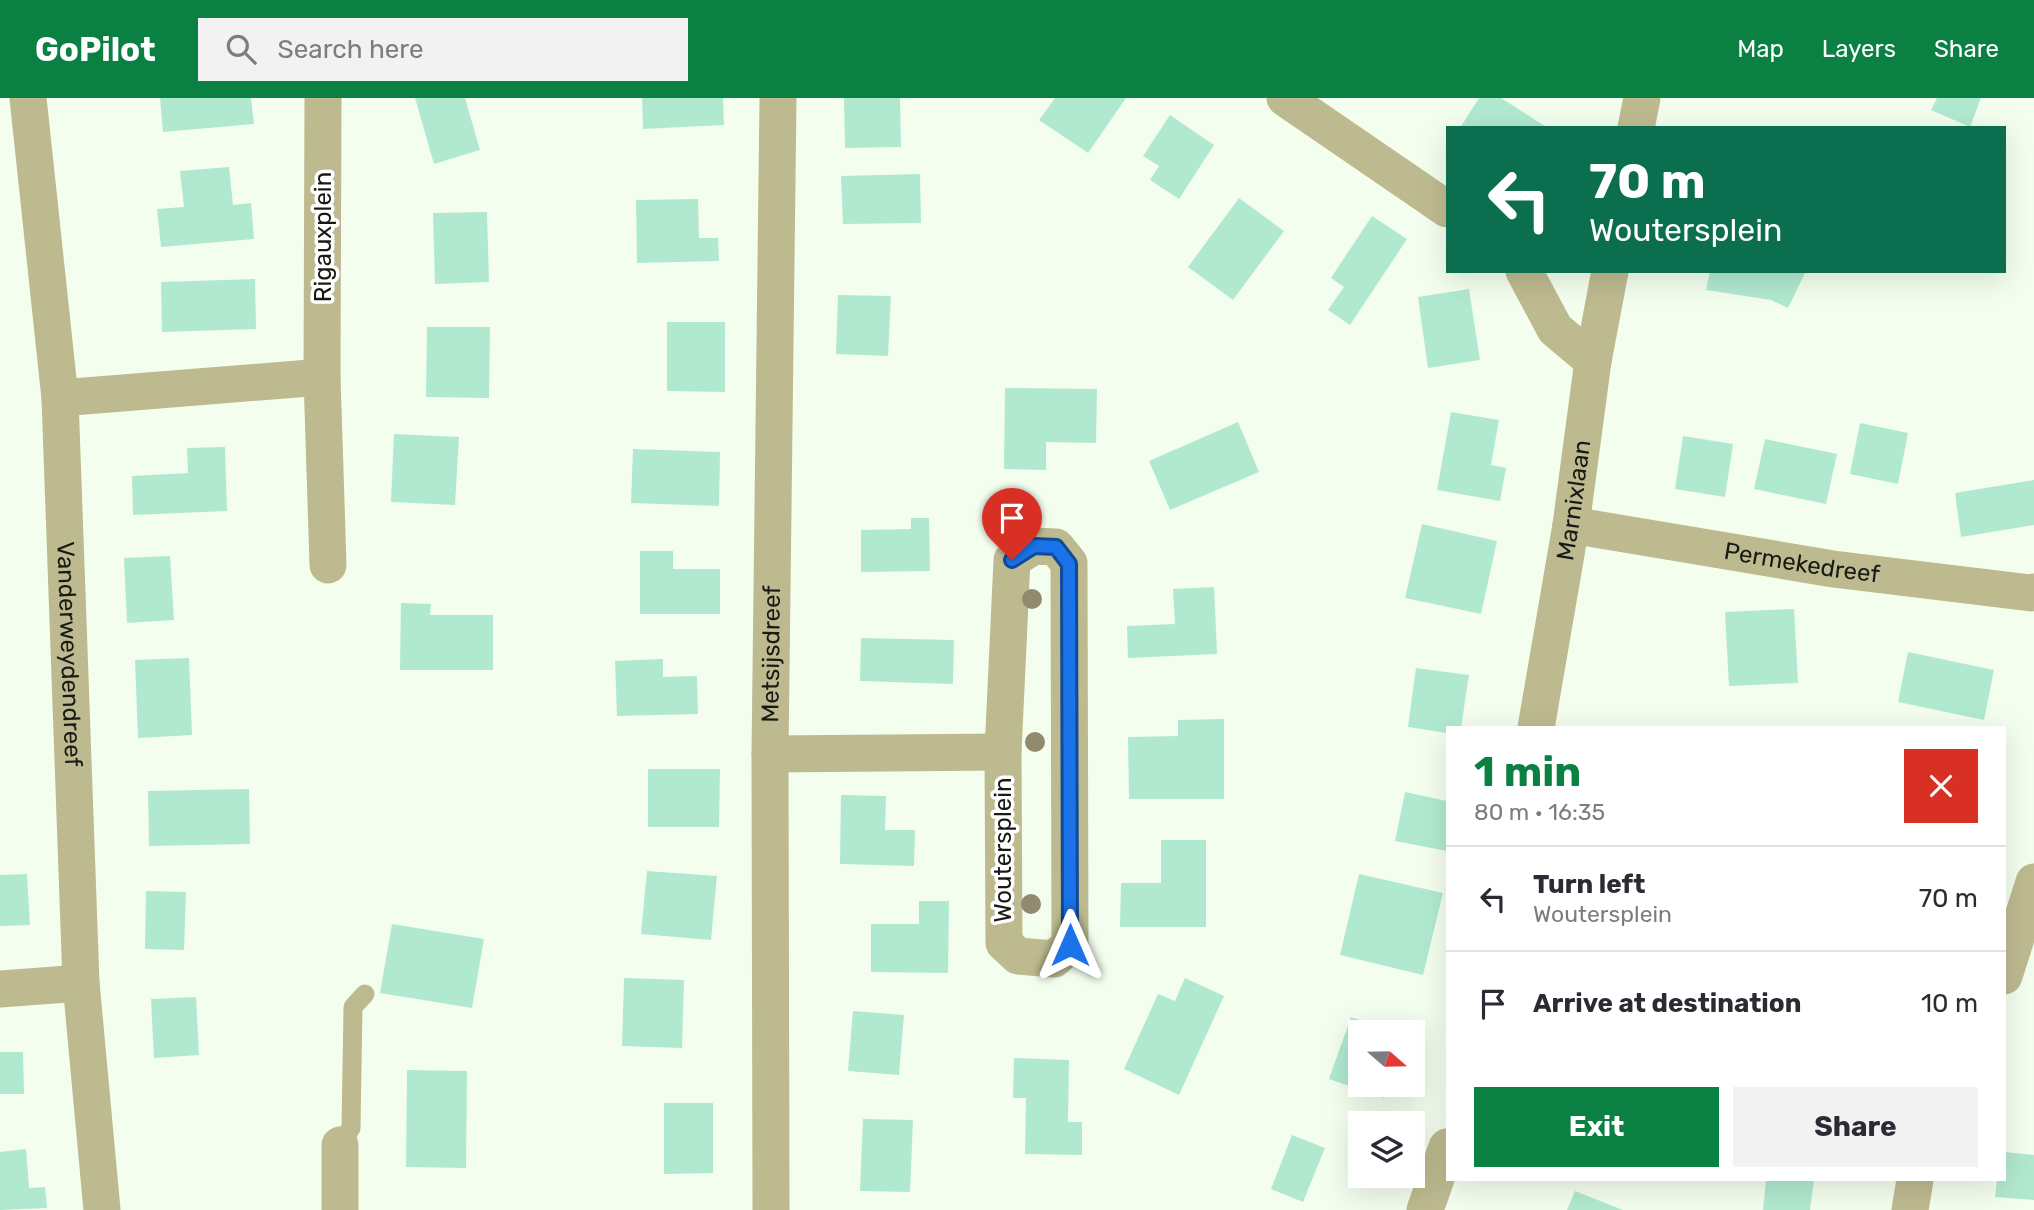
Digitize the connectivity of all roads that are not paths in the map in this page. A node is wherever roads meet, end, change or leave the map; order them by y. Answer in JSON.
{"nodes":[{"id":1,"x":28,"y":98,"type":"edge"},
{"id":2,"x":323,"y":98,"type":"edge"},
{"id":3,"x":778,"y":98,"type":"edge"},
{"id":4,"x":1285,"y":98,"type":"edge"},
{"id":5,"x":1642,"y":98,"type":"edge"},
{"id":6,"x":1636,"y":126,"type":"edge"},
{"id":7,"x":1446,"y":208,"type":"edge"},
{"id":8,"x":1525,"y":273,"type":"edge"},
{"id":9,"x":1610,"y":273,"type":"edge"},
{"id":10,"x":1593,"y":361,"type":"junction"},
{"id":11,"x":322,"y":377,"type":"junction"},
{"id":12,"x":60,"y":398,"type":"junction"},
{"id":13,"x":1571,"y":525,"type":"junction"},
{"id":14,"x":328,"y":565,"type":"dead end"},
{"id":15,"x":2033,"y":597,"type":"edge"},
{"id":16,"x":1536,"y":726,"type":"edge"},
{"id":17,"x":1003,"y":752,"type":"junction"},
{"id":18,"x":770,"y":754,"type":"junction"},
{"id":19,"x":2034,"y":882,"type":"edge"},
{"id":20,"x":2006,"y":969,"type":"edge"},
{"id":21,"x":81,"y":983,"type":"junction"},
{"id":22,"x":0,"y":989,"type":"edge"},
{"id":23,"x":365,"y":994,"type":"dead end"},
{"id":24,"x":340,"y":1145,"type":"joint"},
{"id":25,"x":1446,"y":1150,"type":"edge"},
{"id":26,"x":1915,"y":1181,"type":"edge"},
{"id":27,"x":102,"y":1210,"type":"edge"},
{"id":28,"x":340,"y":1210,"type":"edge"},
{"id":29,"x":771,"y":1210,"type":"edge"},
{"id":30,"x":1425,"y":1210,"type":"edge"},
{"id":31,"x":1910,"y":1210,"type":"edge"}],
"edges":[{"from":1,"to":12,"type":"street","name":"Vanderweydendreef"},
{"from":2,"to":11,"type":"street","name":"Rigauxplein"},
{"from":3,"to":18,"type":"street","name":"Metsijsdreef"},
{"from":4,"to":7,"type":"street"},
{"from":5,"to":6,"type":"street"},
{"from":8,"to":10,"type":"street"},
{"from":9,"to":10,"type":"street","name":"Marnixlaan"},
{"from":10,"to":13,"type":"street","name":"Marnixlaan"},
{"from":11,"to":12,"type":"street"},
{"from":11,"to":14,"type":"street","name":"Rigauxplein"},
{"from":12,"to":21,"type":"street","name":"Vanderweydendreef"},
{"from":13,"to":15,"type":"street","name":"Permekedreef"},
{"from":13,"to":16,"type":"street","name":"Marnixlaan"},
{"from":17,"to":17,"type":"street","name":"Woutersplein"},
{"from":17,"to":18,"type":"street","name":"Woutersplein"},
{"from":18,"to":29,"type":"street","name":"Metsijsdreef"},
{"from":19,"to":20,"type":"street"},
{"from":21,"to":22,"type":"street"},
{"from":21,"to":27,"type":"street","name":"Vanderweydendreef"},
{"from":23,"to":24,"type":"lane"},
{"from":24,"to":28,"type":"street"},
{"from":25,"to":30,"type":"street"},
{"from":26,"to":31,"type":"street"}]}
